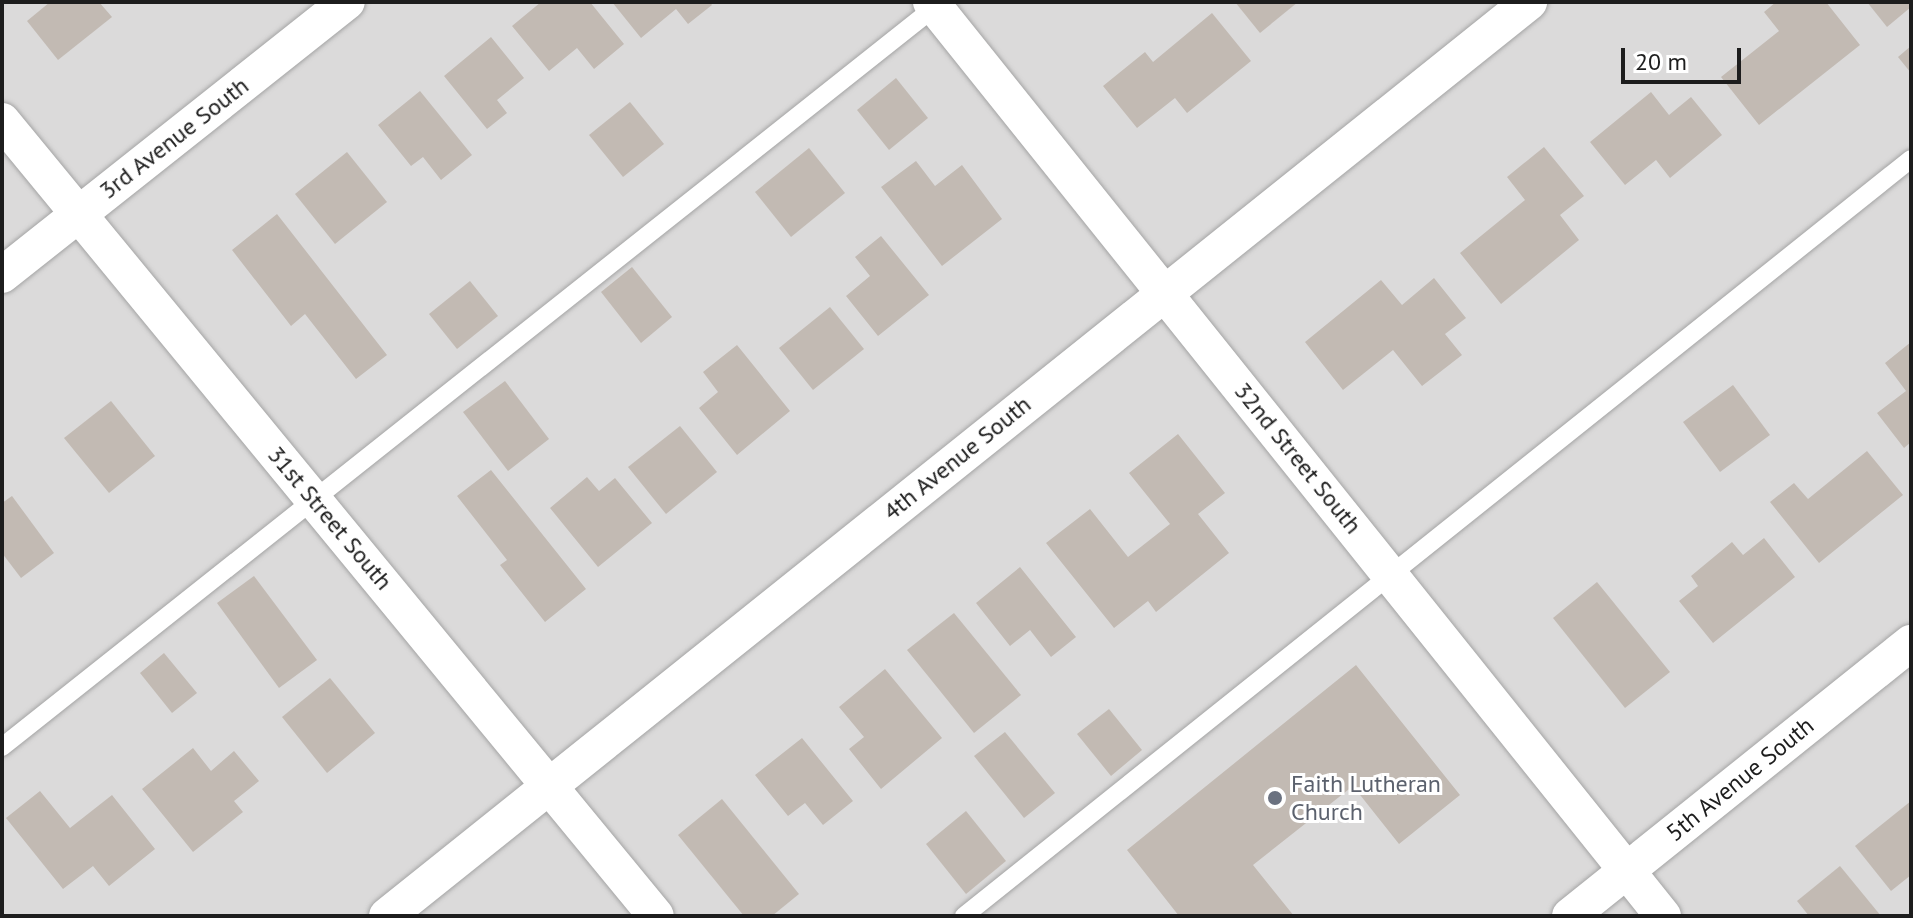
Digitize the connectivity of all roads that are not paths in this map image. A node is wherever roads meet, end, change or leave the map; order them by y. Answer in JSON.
{"nodes":[{"id":1,"x":347,"y":2,"type":"edge"},
{"id":2,"x":1529,"y":2,"type":"edge"},
{"id":3,"x":936,"y":4,"type":"edge"},
{"id":4,"x":2,"y":121,"type":"edge"},
{"id":5,"x":1911,"y":159,"type":"edge"},
{"id":6,"x":77,"y":215,"type":"junction"},
{"id":7,"x":2,"y":275,"type":"edge"},
{"id":8,"x":1165,"y":292,"type":"junction"},
{"id":9,"x":315,"y":499,"type":"junction"},
{"id":10,"x":1389,"y":574,"type":"junction"},
{"id":11,"x":1911,"y":643,"type":"edge"},
{"id":12,"x":2,"y":747,"type":"edge"},
{"id":13,"x":551,"y":783,"type":"junction"},
{"id":14,"x":1627,"y":870,"type":"junction"},
{"id":15,"x":387,"y":916,"type":"edge"},
{"id":16,"x":656,"y":916,"type":"edge"},
{"id":17,"x":964,"y":916,"type":"edge"},
{"id":18,"x":1570,"y":916,"type":"edge"},
{"id":19,"x":1663,"y":916,"type":"edge"}],
"edges":[{"from":1,"to":6,"type":"street","name":"3rd Avenue South"},
{"from":2,"to":8,"type":"street","name":"4th Avenue South"},
{"from":3,"to":8,"type":"street","name":"32nd Street South"},
{"from":3,"to":9,"type":"lane"},
{"from":4,"to":6,"type":"street","name":"31st Street South"},
{"from":5,"to":10,"type":"lane"},
{"from":6,"to":7,"type":"street","name":"3rd Avenue South"},
{"from":6,"to":9,"type":"street","name":"31st Street South"},
{"from":8,"to":10,"type":"street","name":"32nd Street South"},
{"from":8,"to":13,"type":"street","name":"4th Avenue South"},
{"from":9,"to":12,"type":"lane"},
{"from":9,"to":13,"type":"street","name":"31st Street South"},
{"from":10,"to":14,"type":"street","name":"32nd Street South"},
{"from":10,"to":17,"type":"lane"},
{"from":11,"to":14,"type":"street","name":"5th Avenue South"},
{"from":13,"to":15,"type":"street","name":"4th Avenue South"},
{"from":13,"to":16,"type":"street","name":"31st Street South"},
{"from":14,"to":18,"type":"street","name":"5th Avenue South"},
{"from":14,"to":19,"type":"street","name":"32nd Street South"}]}
